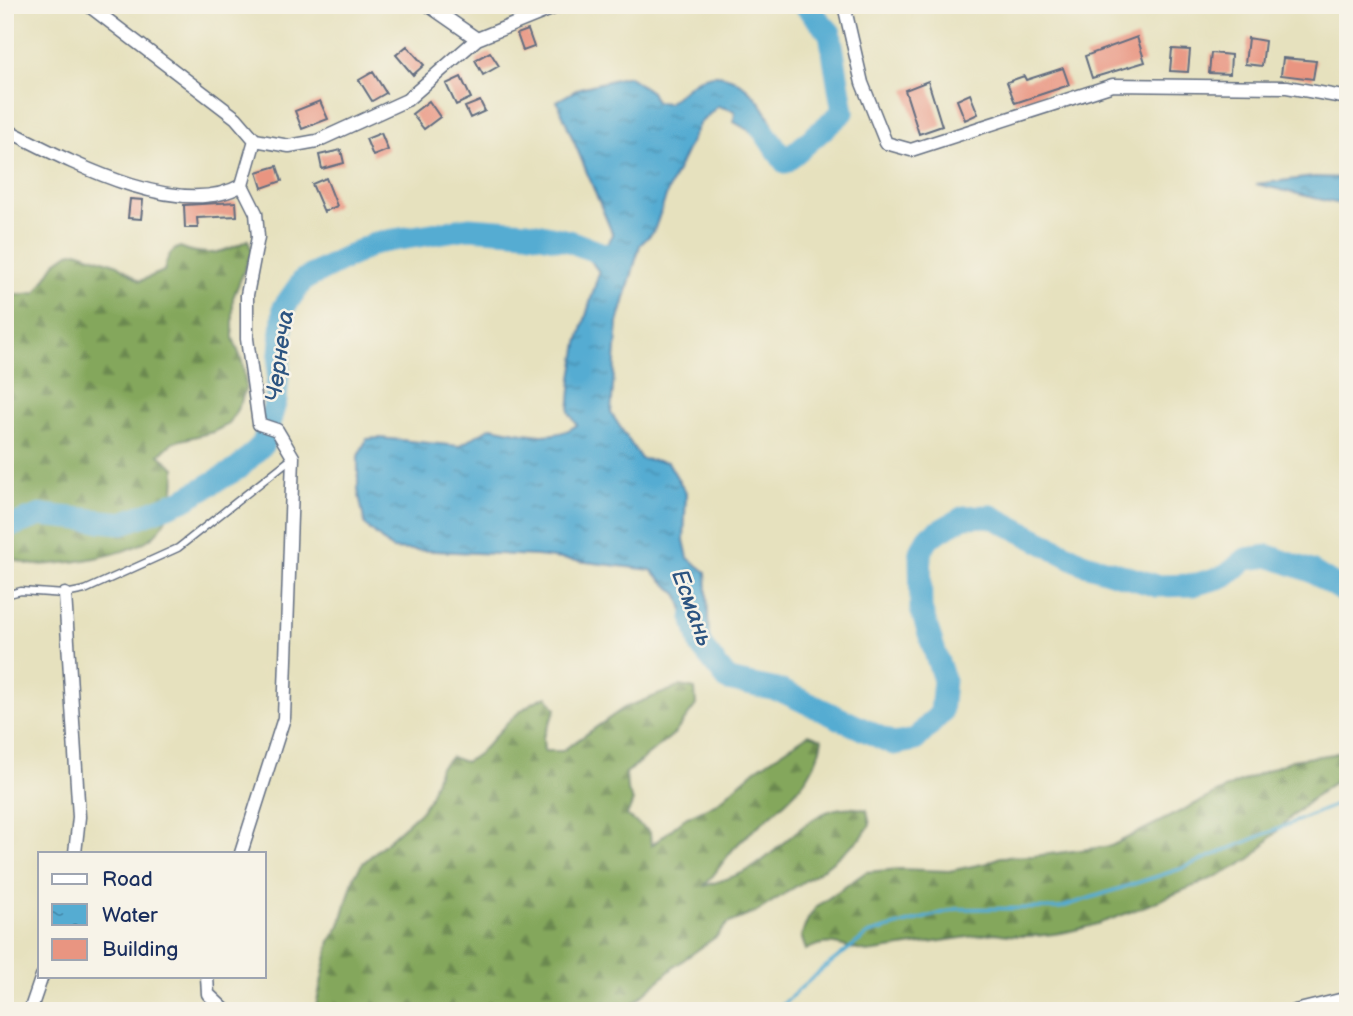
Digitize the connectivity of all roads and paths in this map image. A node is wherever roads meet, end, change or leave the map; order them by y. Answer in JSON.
{"nodes":[{"id":1,"x":88,"y":5,"type":"edge"},
{"id":2,"x":428,"y":5,"type":"edge"},
{"id":3,"x":561,"y":5,"type":"edge"},
{"id":4,"x":844,"y":5,"type":"edge"},
{"id":5,"x":477,"y":39,"type":"junction"},
{"id":6,"x":1348,"y":98,"type":"edge"},
{"id":7,"x":5,"y":129,"type":"edge"},
{"id":8,"x":255,"y":140,"type":"junction"},
{"id":9,"x":242,"y":185,"type":"junction"},
{"id":10,"x":293,"y":457,"type":"junction"},
{"id":11,"x":5,"y":594,"type":"edge"},
{"id":12,"x":65,"y":594,"type":"junction"},
{"id":13,"x":75,"y":852,"type":"edge"},
{"id":14,"x":241,"y":852,"type":"edge"},
{"id":15,"x":41,"y":978,"type":"edge"},
{"id":16,"x":207,"y":978,"type":"edge"},
{"id":17,"x":1348,"y":998,"type":"edge"},
{"id":18,"x":30,"y":1011,"type":"edge"},
{"id":19,"x":226,"y":1011,"type":"edge"},
{"id":20,"x":1295,"y":1011,"type":"edge"}],
"edges":[{"from":1,"to":8,"type":"street"},
{"from":2,"to":5,"type":"street"},
{"from":3,"to":5,"type":"street"},
{"from":4,"to":6,"type":"street"},
{"from":5,"to":8,"type":"street"},
{"from":7,"to":9,"type":"street"},
{"from":8,"to":9,"type":"street"},
{"from":9,"to":10,"type":"street"},
{"from":10,"to":12,"type":"lane"},
{"from":10,"to":14,"type":"street"},
{"from":11,"to":12,"type":"lane"},
{"from":12,"to":13,"type":"street"},
{"from":15,"to":18,"type":"street"},
{"from":16,"to":19,"type":"street"},
{"from":17,"to":20,"type":"street"}]}
